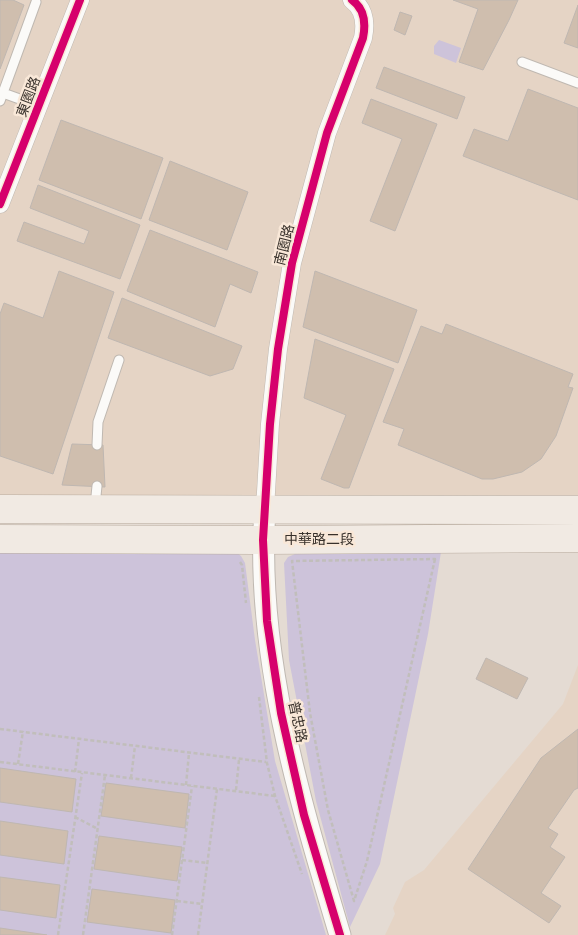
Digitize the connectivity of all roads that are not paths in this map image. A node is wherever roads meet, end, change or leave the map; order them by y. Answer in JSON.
{"nodes":[{"id":1,"x":80,"y":0,"type":"edge"},
{"id":2,"x":352,"y":0,"type":"edge"},
{"id":3,"x":36,"y":2,"type":"dead end"},
{"id":4,"x":522,"y":62,"type":"dead end"},
{"id":5,"x":578,"y":83,"type":"edge"},
{"id":6,"x":1,"y":97,"type":"edge"},
{"id":7,"x":38,"y":106,"type":"junction"},
{"id":8,"x":0,"y":204,"type":"edge"},
{"id":9,"x":119,"y":360,"type":"dead end"},
{"id":10,"x":96,"y":444,"type":"dead end"},
{"id":11,"x":265,"y":509,"type":"junction"},
{"id":12,"x":0,"y":510,"type":"edge"},
{"id":13,"x":578,"y":510,"type":"edge"},
{"id":14,"x":578,"y":538,"type":"edge"},
{"id":15,"x":0,"y":540,"type":"edge"},
{"id":16,"x":263,"y":540,"type":"junction"},
{"id":17,"x":340,"y":935,"type":"edge"}],
"edges":[{"from":1,"to":7,"type":"street","name":"東園路"},
{"from":2,"to":11,"type":"street","name":"南園路"},
{"from":3,"to":6,"type":"lane"},
{"from":4,"to":5,"type":"lane"},
{"from":6,"to":7,"type":"lane"},
{"from":7,"to":8,"type":"street","name":"東園路"},
{"from":9,"to":10,"type":"lane"},
{"from":11,"to":12,"type":"main road"},
{"from":11,"to":13,"type":"main road"},
{"from":11,"to":16,"type":"street","name":"普忠路"},
{"from":14,"to":16,"type":"main road","name":"中華路二段"},
{"from":15,"to":16,"type":"main road","name":"中華路二段"},
{"from":16,"to":17,"type":"street","name":"普忠路"}]}
